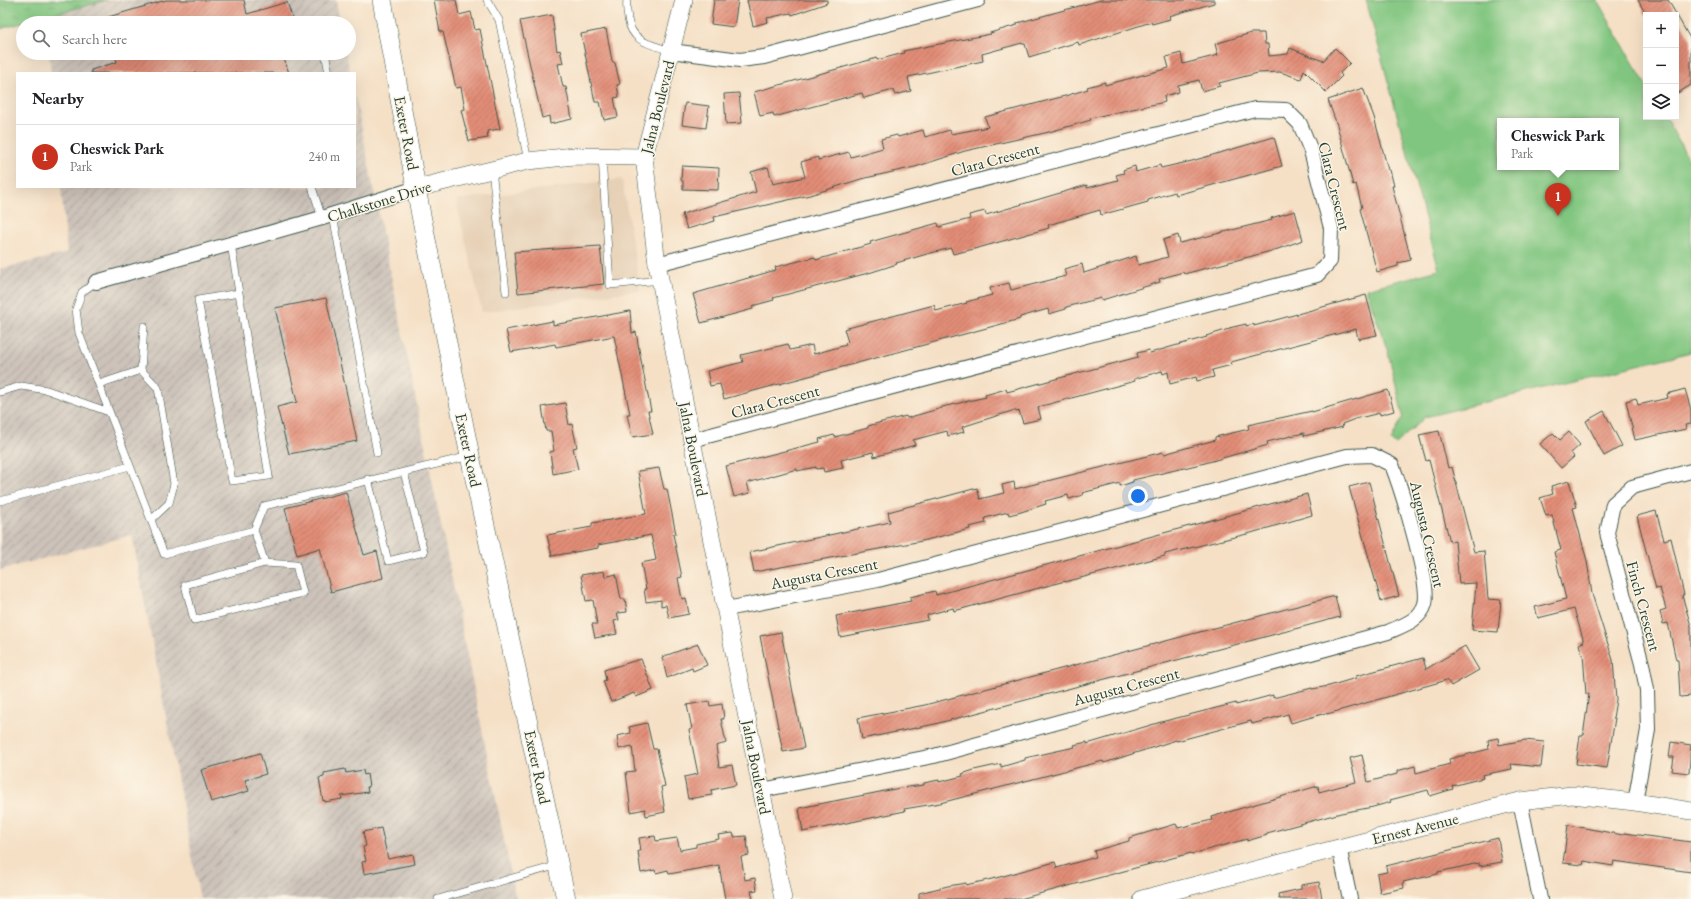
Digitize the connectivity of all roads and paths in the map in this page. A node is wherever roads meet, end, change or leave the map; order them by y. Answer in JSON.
{"nodes":[{"id":1,"x":382,"y":0,"type":"edge"},
{"id":2,"x":487,"y":0,"type":"edge"},
{"id":3,"x":627,"y":0,"type":"edge"},
{"id":4,"x":684,"y":0,"type":"edge"},
{"id":5,"x":978,"y":0,"type":"edge"},
{"id":6,"x":936,"y":6,"type":"edge"},
{"id":7,"x":671,"y":51,"type":"junction"},
{"id":8,"x":326,"y":60,"type":"edge"},
{"id":9,"x":329,"y":72,"type":"edge"},
{"id":10,"x":602,"y":156,"type":"junction"},
{"id":11,"x":644,"y":157,"type":"junction"},
{"id":12,"x":528,"y":161,"type":"junction"},
{"id":13,"x":492,"y":170,"type":"junction"},
{"id":14,"x":313,"y":188,"type":"edge"},
{"id":15,"x":417,"y":188,"type":"junction"},
{"id":16,"x":328,"y":217,"type":"junction"},
{"id":17,"x":231,"y":244,"type":"junction"},
{"id":18,"x":659,"y":272,"type":"junction"},
{"id":19,"x":96,"y":282,"type":"joint"},
{"id":20,"x":506,"y":292,"type":"dead end"},
{"id":21,"x":239,"y":294,"type":"junction"},
{"id":22,"x":144,"y":326,"type":"dead end"},
{"id":23,"x":141,"y":370,"type":"junction"},
{"id":24,"x":99,"y":384,"type":"junction"},
{"id":25,"x":0,"y":392,"type":"edge"},
{"id":26,"x":109,"y":412,"type":"junction"},
{"id":27,"x":692,"y":440,"type":"junction"},
{"id":28,"x":377,"y":453,"type":"dead end"},
{"id":29,"x":470,"y":456,"type":"junction"},
{"id":30,"x":130,"y":466,"type":"junction"},
{"id":31,"x":1691,"y":471,"type":"edge"},
{"id":32,"x":404,"y":472,"type":"junction"},
{"id":33,"x":368,"y":479,"type":"junction"},
{"id":34,"x":0,"y":501,"type":"edge"},
{"id":35,"x":151,"y":520,"type":"junction"},
{"id":36,"x":254,"y":530,"type":"junction"},
{"id":37,"x":265,"y":563,"type":"junction"},
{"id":38,"x":726,"y":609,"type":"junction"},
{"id":39,"x":762,"y":790,"type":"junction"},
{"id":40,"x":1520,"y":801,"type":"junction"},
{"id":41,"x":1635,"y":802,"type":"junction"},
{"id":42,"x":1691,"y":811,"type":"edge"},
{"id":43,"x":1339,"y":847,"type":"junction"},
{"id":44,"x":559,"y":865,"type":"junction"},
{"id":45,"x":1166,"y":896,"type":"edge"},
{"id":46,"x":438,"y":899,"type":"edge"},
{"id":47,"x":566,"y":899,"type":"edge"},
{"id":48,"x":784,"y":899,"type":"edge"},
{"id":49,"x":1142,"y":899,"type":"edge"},
{"id":50,"x":1350,"y":899,"type":"edge"},
{"id":51,"x":1540,"y":899,"type":"edge"}],
"edges":[{"from":1,"to":15,"type":"main road","name":"Exeter Road"},
{"from":2,"to":12,"type":"lane"},
{"from":3,"to":7,"type":"lane"},
{"from":4,"to":7,"type":"street","name":"Jalna Boulevard"},
{"from":5,"to":6,"type":"street"},
{"from":6,"to":7,"type":"street"},
{"from":7,"to":11,"type":"street","name":"Jalna Boulevard"},
{"from":8,"to":9,"type":"lane"},
{"from":10,"to":11,"type":"street","name":"Chalkstone Drive"},
{"from":10,"to":12,"type":"street","name":"Chalkstone Drive"},
{"from":10,"to":18,"type":"lane"},
{"from":11,"to":18,"type":"street","name":"Jalna Boulevard"},
{"from":12,"to":13,"type":"street","name":"Chalkstone Drive"},
{"from":13,"to":15,"type":"street","name":"Chalkstone Drive"},
{"from":13,"to":20,"type":"lane"},
{"from":14,"to":16,"type":"lane"},
{"from":15,"to":16,"type":"street","name":"Chalkstone Drive"},
{"from":15,"to":29,"type":"main road","name":"Exeter Road"},
{"from":16,"to":17,"type":"street","name":"Chalkstone Drive"},
{"from":16,"to":28,"type":"lane"},
{"from":17,"to":19,"type":"street","name":"Chalkstone Drive"},
{"from":17,"to":21,"type":"lane"},
{"from":18,"to":27,"type":"street","name":"Jalna Boulevard"},
{"from":18,"to":27,"type":"street","name":"Clara Crescent"},
{"from":19,"to":24,"type":"lane"},
{"from":21,"to":21,"type":"lane"},
{"from":22,"to":23,"type":"lane"},
{"from":23,"to":24,"type":"lane"},
{"from":23,"to":35,"type":"lane"},
{"from":24,"to":26,"type":"lane"},
{"from":25,"to":26,"type":"lane"},
{"from":26,"to":30,"type":"lane"},
{"from":27,"to":38,"type":"street","name":"Jalna Boulevard"},
{"from":29,"to":32,"type":"lane"},
{"from":29,"to":44,"type":"main road","name":"Exeter Road"},
{"from":30,"to":34,"type":"lane"},
{"from":30,"to":35,"type":"lane"},
{"from":31,"to":41,"type":"street","name":"Finch Crescent"},
{"from":32,"to":33,"type":"lane"},
{"from":32,"to":33,"type":"lane"},
{"from":33,"to":36,"type":"lane"},
{"from":35,"to":36,"type":"lane"},
{"from":36,"to":37,"type":"lane"},
{"from":37,"to":37,"type":"lane"},
{"from":38,"to":39,"type":"street","name":"Jalna Boulevard"},
{"from":38,"to":39,"type":"street","name":"Augusta Crescent"},
{"from":39,"to":48,"type":"street","name":"Jalna Boulevard"},
{"from":40,"to":41,"type":"street","name":"Ernest Avenue"},
{"from":40,"to":43,"type":"street","name":"Ernest Avenue"},
{"from":40,"to":51,"type":"street"},
{"from":41,"to":42,"type":"street","name":"Ernest Avenue"},
{"from":43,"to":45,"type":"street","name":"Ernest Avenue"},
{"from":43,"to":50,"type":"street"},
{"from":44,"to":46,"type":"lane"},
{"from":44,"to":47,"type":"main road","name":"Exeter Road"},
{"from":45,"to":49,"type":"street","name":"Ernest Avenue"}]}
